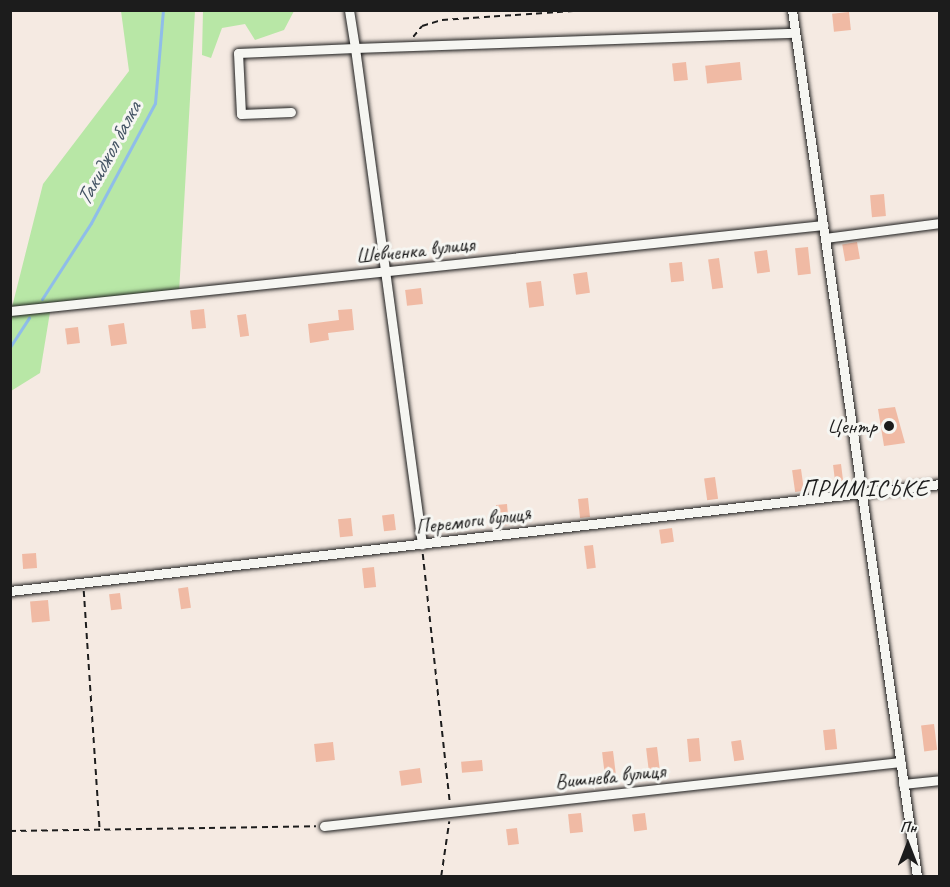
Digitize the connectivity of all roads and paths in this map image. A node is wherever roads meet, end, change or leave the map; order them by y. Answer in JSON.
{"nodes":[{"id":1,"x":349,"y":10,"type":"edge"},
{"id":2,"x":588,"y":10,"type":"edge"},
{"id":3,"x":792,"y":10,"type":"edge"},
{"id":4,"x":795,"y":33,"type":"junction"},
{"id":5,"x":405,"y":47,"type":"junction"},
{"id":6,"x":355,"y":48,"type":"junction"},
{"id":7,"x":291,"y":112,"type":"dead end"},
{"id":8,"x":939,"y":223,"type":"edge"},
{"id":9,"x":823,"y":225,"type":"junction"},
{"id":10,"x":825,"y":238,"type":"junction"},
{"id":11,"x":383,"y":271,"type":"junction"},
{"id":12,"x":10,"y":311,"type":"edge"},
{"id":13,"x":881,"y":428,"type":"dead end"},
{"id":14,"x":853,"y":432,"type":"junction"},
{"id":15,"x":939,"y":484,"type":"edge"},
{"id":16,"x":861,"y":494,"type":"junction"},
{"id":17,"x":422,"y":544,"type":"junction"},
{"id":18,"x":83,"y":583,"type":"junction"},
{"id":19,"x":10,"y":591,"type":"edge"},
{"id":20,"x":900,"y":762,"type":"junction"},
{"id":21,"x":939,"y":780,"type":"edge"},
{"id":22,"x":903,"y":784,"type":"junction"},
{"id":23,"x":451,"y":812,"type":"junction"},
{"id":24,"x":324,"y":826,"type":"joint"},
{"id":25,"x":100,"y":830,"type":"junction"},
{"id":26,"x":10,"y":831,"type":"edge"},
{"id":27,"x":441,"y":876,"type":"edge"},
{"id":28,"x":917,"y":876,"type":"edge"}],
"edges":[{"from":1,"to":6,"type":"street"},
{"from":2,"to":5,"type":"path"},
{"from":3,"to":4,"type":"street"},
{"from":4,"to":5,"type":"street"},
{"from":4,"to":9,"type":"street"},
{"from":5,"to":6,"type":"street"},
{"from":6,"to":7,"type":"street"},
{"from":6,"to":11,"type":"street"},
{"from":8,"to":10,"type":"street"},
{"from":9,"to":10,"type":"street"},
{"from":9,"to":11,"type":"street","name":"Шевченка вулиця"},
{"from":10,"to":14,"type":"street"},
{"from":11,"to":12,"type":"street","name":"Шевченка вулиця"},
{"from":11,"to":17,"type":"street"},
{"from":13,"to":14,"type":"path"},
{"from":14,"to":16,"type":"street"},
{"from":15,"to":16,"type":"street","name":"Перемоги вулиця"},
{"from":16,"to":17,"type":"street","name":"Перемоги вулиця"},
{"from":16,"to":20,"type":"street"},
{"from":17,"to":18,"type":"street","name":"Перемоги вулиця"},
{"from":17,"to":23,"type":"path"},
{"from":18,"to":19,"type":"street","name":"Перемоги вулиця"},
{"from":18,"to":25,"type":"path"},
{"from":20,"to":22,"type":"street"},
{"from":20,"to":23,"type":"street","name":"Вишнева вулиця"},
{"from":21,"to":22,"type":"street"},
{"from":22,"to":28,"type":"street"},
{"from":23,"to":24,"type":"street","name":"Вишнева вулиця"},
{"from":23,"to":27,"type":"path"},
{"from":24,"to":25,"type":"path"},
{"from":25,"to":26,"type":"path"}]}
